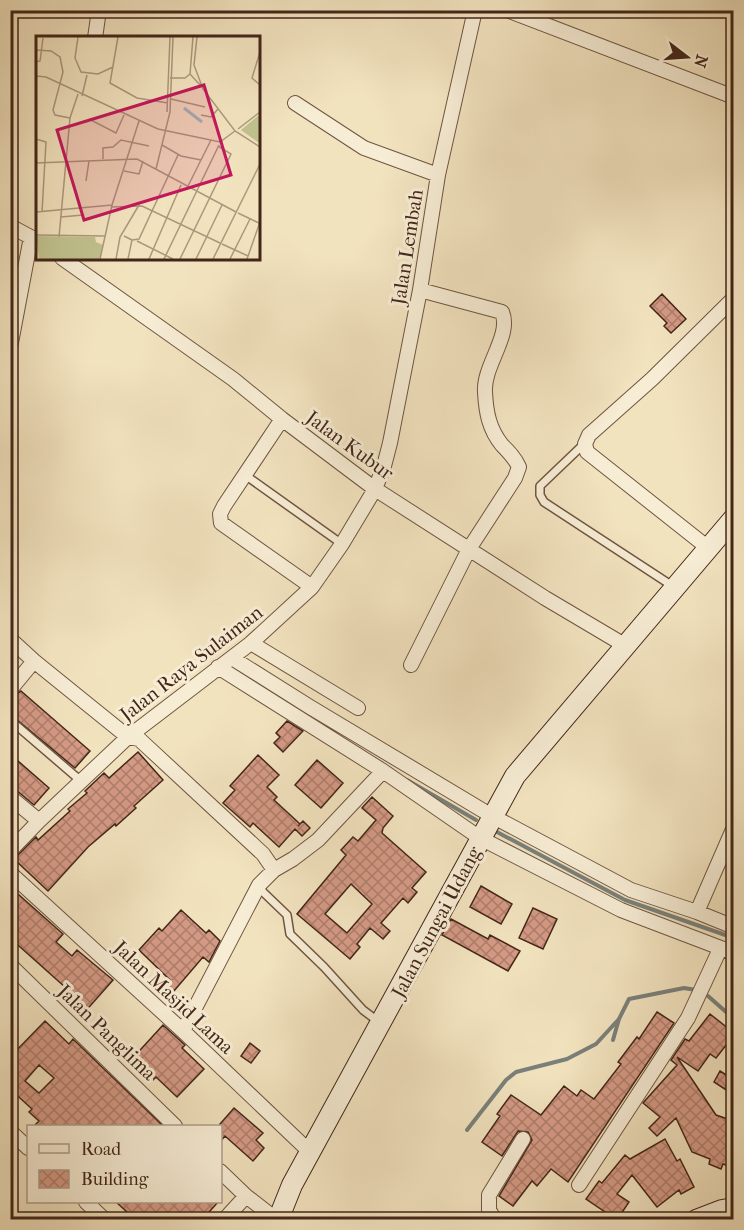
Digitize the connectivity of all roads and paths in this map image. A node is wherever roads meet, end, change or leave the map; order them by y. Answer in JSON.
{"nodes":[{"id":1,"x":99,"y":10,"type":"edge"},
{"id":2,"x":475,"y":10,"type":"edge"},
{"id":3,"x":507,"y":10,"type":"edge"},
{"id":4,"x":95,"y":36,"type":"edge"},
{"id":5,"x":734,"y":97,"type":"edge"},
{"id":6,"x":294,"y":103,"type":"dead end"},
{"id":7,"x":438,"y":175,"type":"junction"},
{"id":8,"x":10,"y":226,"type":"edge"},
{"id":9,"x":34,"y":239,"type":"edge"},
{"id":10,"x":65,"y":260,"type":"edge"},
{"id":11,"x":420,"y":290,"type":"junction"},
{"id":12,"x":734,"y":298,"type":"edge"},
{"id":13,"x":10,"y":348,"type":"edge"},
{"id":14,"x":282,"y":418,"type":"junction"},
{"id":15,"x":587,"y":441,"type":"junction"},
{"id":16,"x":245,"y":475,"type":"junction"},
{"id":17,"x":375,"y":489,"type":"junction"},
{"id":18,"x":734,"y":518,"type":"edge"},
{"id":19,"x":342,"y":544,"type":"junction"},
{"id":20,"x":707,"y":547,"type":"junction"},
{"id":21,"x":469,"y":549,"type":"junction"},
{"id":22,"x":312,"y":587,"type":"junction"},
{"id":23,"x":674,"y":587,"type":"junction"},
{"id":24,"x":10,"y":639,"type":"edge"},
{"id":25,"x":251,"y":643,"type":"junction"},
{"id":26,"x":626,"y":646,"type":"junction"},
{"id":27,"x":232,"y":658,"type":"junction"},
{"id":28,"x":34,"y":661,"type":"junction"},
{"id":29,"x":411,"y":665,"type":"dead end"},
{"id":30,"x":219,"y":668,"type":"junction"},
{"id":31,"x":322,"y":687,"type":"junction"},
{"id":32,"x":10,"y":690,"type":"edge"},
{"id":33,"x":310,"y":707,"type":"junction"},
{"id":34,"x":358,"y":708,"type":"dead end"},
{"id":35,"x":10,"y":720,"type":"edge"},
{"id":36,"x":128,"y":736,"type":"junction"},
{"id":37,"x":383,"y":771,"type":"junction"},
{"id":38,"x":83,"y":782,"type":"junction"},
{"id":39,"x":10,"y":797,"type":"edge"},
{"id":40,"x":492,"y":816,"type":"junction"},
{"id":41,"x":39,"y":821,"type":"junction"},
{"id":42,"x":734,"y":827,"type":"edge"},
{"id":43,"x":480,"y":838,"type":"junction"},
{"id":44,"x":10,"y":852,"type":"edge"},
{"id":45,"x":274,"y":870,"type":"junction"},
{"id":46,"x":10,"y":873,"type":"edge"},
{"id":47,"x":259,"y":885,"type":"junction"},
{"id":48,"x":697,"y":912,"type":"junction"},
{"id":49,"x":734,"y":927,"type":"edge"},
{"id":50,"x":727,"y":951,"type":"edge"},
{"id":51,"x":10,"y":965,"type":"edge"},
{"id":52,"x":382,"y":1024,"type":"junction"},
{"id":53,"x":183,"y":1031,"type":"junction"},
{"id":54,"x":175,"y":1125,"type":"edge"},
{"id":55,"x":10,"y":1131,"type":"edge"},
{"id":56,"x":523,"y":1139,"type":"dead end"},
{"id":57,"x":27,"y":1147,"type":"edge"},
{"id":58,"x":310,"y":1152,"type":"junction"},
{"id":59,"x":222,"y":1173,"type":"edge"},
{"id":60,"x":579,"y":1185,"type":"dead end"},
{"id":61,"x":246,"y":1196,"type":"junction"},
{"id":62,"x":87,"y":1203,"type":"edge"},
{"id":63,"x":730,"y":1208,"type":"edge"},
{"id":64,"x":105,"y":1220,"type":"edge"},
{"id":65,"x":224,"y":1220,"type":"edge"},
{"id":66,"x":278,"y":1220,"type":"edge"},
{"id":67,"x":495,"y":1220,"type":"edge"},
{"id":68,"x":696,"y":1220,"type":"edge"}],
"edges":[{"from":1,"to":4,"type":"street"},
{"from":2,"to":7,"type":"street","name":"Jalan Lembah"},
{"from":3,"to":5,"type":"street"},
{"from":6,"to":7,"type":"street"},
{"from":7,"to":11,"type":"street","name":"Jalan Lembah"},
{"from":8,"to":9,"type":"street"},
{"from":9,"to":13,"type":"street"},
{"from":10,"to":14,"type":"street","name":"Jalan Kubur"},
{"from":11,"to":17,"type":"street","name":"Jalan Lembah"},
{"from":11,"to":21,"type":"street"},
{"from":12,"to":15,"type":"street"},
{"from":14,"to":16,"type":"street"},
{"from":14,"to":17,"type":"street","name":"Jalan Kubur"},
{"from":15,"to":20,"type":"street"},
{"from":15,"to":23,"type":"lane"},
{"from":16,"to":19,"type":"lane"},
{"from":16,"to":22,"type":"street"},
{"from":17,"to":19,"type":"street","name":"Jalan Raya Sulaiman"},
{"from":17,"to":21,"type":"street","name":"Jalan Kubur"},
{"from":18,"to":20,"type":"street","name":"Jalan Sungai Udang"},
{"from":19,"to":22,"type":"street","name":"Jalan Raya Sulaiman"},
{"from":20,"to":23,"type":"street","name":"Jalan Sungai Udang"},
{"from":21,"to":26,"type":"street","name":"Jalan Kubur"},
{"from":21,"to":29,"type":"street"},
{"from":22,"to":25,"type":"street","name":"Jalan Raya Sulaiman"},
{"from":23,"to":26,"type":"street","name":"Jalan Sungai Udang"},
{"from":24,"to":28,"type":"street"},
{"from":25,"to":27,"type":"street","name":"Jalan Raya Sulaiman"},
{"from":25,"to":31,"type":"street"},
{"from":26,"to":40,"type":"street","name":"Jalan Sungai Udang"},
{"from":27,"to":30,"type":"street","name":"Jalan Raya Sulaiman"},
{"from":27,"to":33,"type":"street"},
{"from":28,"to":32,"type":"street"},
{"from":28,"to":36,"type":"street"},
{"from":30,"to":36,"type":"street","name":"Jalan Raya Sulaiman"},
{"from":30,"to":37,"type":"street"},
{"from":31,"to":33,"type":"street"},
{"from":31,"to":34,"type":"street"},
{"from":33,"to":40,"type":"street"},
{"from":35,"to":38,"type":"lane"},
{"from":36,"to":38,"type":"street","name":"Jalan Raya Sulaiman"},
{"from":36,"to":45,"type":"street"},
{"from":37,"to":43,"type":"street"},
{"from":37,"to":45,"type":"street"},
{"from":38,"to":41,"type":"street","name":"Jalan Raya Sulaiman"},
{"from":39,"to":41,"type":"street"},
{"from":40,"to":43,"type":"street","name":"Jalan Sungai Udang"},
{"from":40,"to":48,"type":"street"},
{"from":41,"to":44,"type":"street","name":"Jalan Raya Sulaiman"},
{"from":42,"to":48,"type":"street"},
{"from":43,"to":50,"type":"street"},
{"from":43,"to":52,"type":"street","name":"Jalan Sungai Udang"},
{"from":45,"to":47,"type":"street"},
{"from":46,"to":53,"type":"street","name":"Jalan Masjid Lama"},
{"from":47,"to":52,"type":"lane"},
{"from":47,"to":53,"type":"street"},
{"from":48,"to":49,"type":"street"},
{"from":50,"to":60,"type":"street"},
{"from":51,"to":54,"type":"street","name":"Jalan Panglima"},
{"from":52,"to":58,"type":"street","name":"Jalan Sungai Udang"},
{"from":53,"to":58,"type":"street","name":"Jalan Masjid Lama"},
{"from":55,"to":57,"type":"street"},
{"from":56,"to":67,"type":"street"},
{"from":58,"to":66,"type":"street","name":"Jalan Sungai Udang"},
{"from":59,"to":61,"type":"street"},
{"from":61,"to":65,"type":"street"},
{"from":61,"to":66,"type":"street"},
{"from":62,"to":64,"type":"street"},
{"from":63,"to":68,"type":"street"}]}
